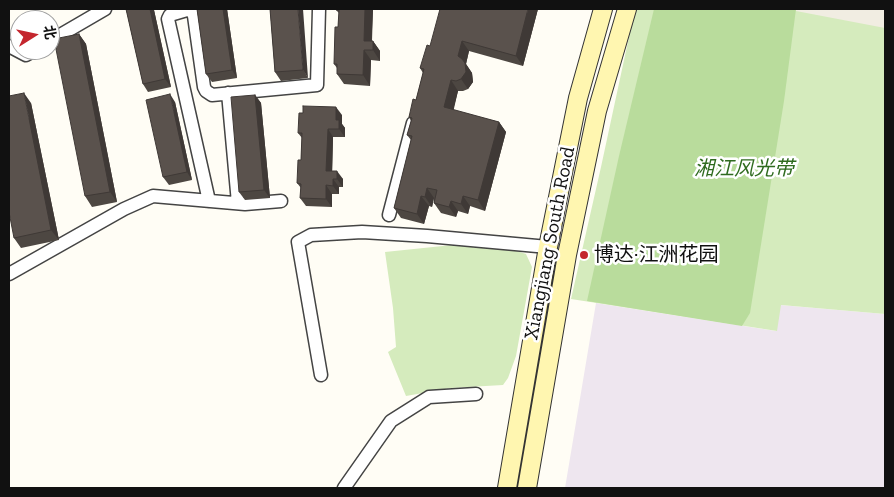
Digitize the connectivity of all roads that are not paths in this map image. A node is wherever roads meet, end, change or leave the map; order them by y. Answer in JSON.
{"nodes":[{"id":1,"x":105,"y":9,"type":"edge"},
{"id":2,"x":319,"y":9,"type":"edge"},
{"id":3,"x":603,"y":9,"type":"edge"},
{"id":4,"x":627,"y":9,"type":"edge"},
{"id":5,"x":60,"y":35,"type":"edge"},
{"id":6,"x":228,"y":93,"type":"junction"},
{"id":7,"x":416,"y":112,"type":"edge"},
{"id":8,"x":209,"y":201,"type":"junction"},
{"id":9,"x":282,"y":201,"type":"dead end"},
{"id":10,"x":238,"y":203,"type":"junction"},
{"id":11,"x":389,"y":215,"type":"dead end"},
{"id":12,"x":548,"y":247,"type":"junction"},
{"id":13,"x":9,"y":274,"type":"edge"},
{"id":14,"x":321,"y":375,"type":"dead end"},
{"id":15,"x":476,"y":394,"type":"dead end"},
{"id":16,"x":344,"y":488,"type":"edge"},
{"id":17,"x":507,"y":488,"type":"edge"},
{"id":18,"x":527,"y":488,"type":"edge"}],
"edges":[{"from":1,"to":5,"type":"street"},
{"from":2,"to":6,"type":"street"},
{"from":3,"to":12,"type":"main road","name":"Xiangjiang South Road"},
{"from":4,"to":18,"type":"main road","name":"Xiangjiang South Road"},
{"from":6,"to":8,"type":"street"},
{"from":6,"to":10,"type":"street"},
{"from":7,"to":11,"type":"street"},
{"from":8,"to":10,"type":"street"},
{"from":8,"to":13,"type":"street"},
{"from":9,"to":10,"type":"street"},
{"from":12,"to":14,"type":"street"},
{"from":12,"to":17,"type":"main road","name":"Xiangjiang South Road"},
{"from":15,"to":16,"type":"street"}]}
